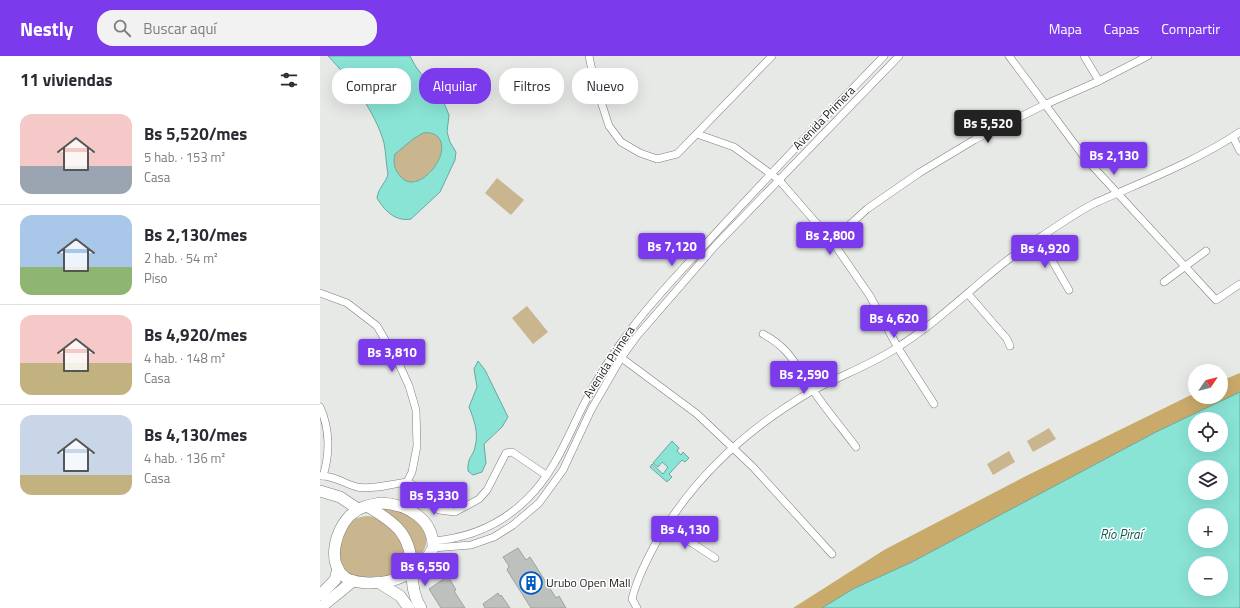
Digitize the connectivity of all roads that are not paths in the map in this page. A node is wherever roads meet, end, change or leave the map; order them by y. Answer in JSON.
{"nodes":[{"id":1,"x":588,"y":56,"type":"edge"},
{"id":2,"x":772,"y":56,"type":"edge"},
{"id":3,"x":884,"y":56,"type":"edge"},
{"id":4,"x":899,"y":56,"type":"edge"},
{"id":5,"x":1009,"y":56,"type":"edge"},
{"id":6,"x":1084,"y":56,"type":"edge"},
{"id":7,"x":1148,"y":56,"type":"edge"},
{"id":8,"x":1099,"y":81,"type":"junction"},
{"id":9,"x":1044,"y":105,"type":"junction"},
{"id":10,"x":1240,"y":132,"type":"edge"},
{"id":11,"x":697,"y":134,"type":"junction"},
{"id":12,"x":1233,"y":137,"type":"junction"},
{"id":13,"x":1240,"y":151,"type":"edge"},
{"id":14,"x":771,"y":174,"type":"junction"},
{"id":15,"x":780,"y":180,"type":"junction"},
{"id":16,"x":1118,"y":194,"type":"junction"},
{"id":17,"x":1039,"y":238,"type":"junction"},
{"id":18,"x":832,"y":242,"type":"junction"},
{"id":19,"x":1206,"y":251,"type":"dead end"},
{"id":20,"x":1185,"y":266,"type":"junction"},
{"id":21,"x":1164,"y":282,"type":"dead end"},
{"id":22,"x":1240,"y":284,"type":"edge"},
{"id":23,"x":1069,"y":290,"type":"dead end"},
{"id":24,"x":320,"y":293,"type":"edge"},
{"id":25,"x":968,"y":294,"type":"junction"},
{"id":26,"x":763,"y":334,"type":"dead end"},
{"id":27,"x":1010,"y":346,"type":"dead end"},
{"id":28,"x":898,"y":348,"type":"junction"},
{"id":29,"x":614,"y":353,"type":"junction"},
{"id":30,"x":621,"y":358,"type":"junction"},
{"id":31,"x":813,"y":390,"type":"junction"},
{"id":32,"x":934,"y":404,"type":"dead end"},
{"id":33,"x":320,"y":407,"type":"edge"},
{"id":34,"x":732,"y":447,"type":"junction"},
{"id":35,"x":856,"y":447,"type":"dead end"},
{"id":36,"x":546,"y":475,"type":"junction"},
{"id":37,"x":322,"y":476,"type":"edge"},
{"id":38,"x":408,"y":482,"type":"junction"},
{"id":39,"x":320,"y":491,"type":"edge"},
{"id":40,"x":362,"y":508,"type":"junction"},
{"id":41,"x":489,"y":526,"type":"junction"},
{"id":42,"x":666,"y":526,"type":"junction"},
{"id":43,"x":494,"y":537,"type":"junction"},
{"id":44,"x":433,"y":544,"type":"junction"},
{"id":45,"x":832,"y":554,"type":"dead end"},
{"id":46,"x":715,"y":558,"type":"dead end"},
{"id":47,"x":338,"y":568,"type":"junction"},
{"id":48,"x":412,"y":572,"type":"junction"},
{"id":49,"x":353,"y":581,"type":"junction"},
{"id":50,"x":378,"y":582,"type":"junction"},
{"id":51,"x":320,"y":595,"type":"edge"},
{"id":52,"x":320,"y":608,"type":"edge"},
{"id":53,"x":409,"y":608,"type":"edge"},
{"id":54,"x":421,"y":608,"type":"edge"},
{"id":55,"x":637,"y":608,"type":"edge"}],
"edges":[{"from":1,"to":11,"type":"street"},
{"from":2,"to":11,"type":"street"},
{"from":3,"to":14,"type":"street","name":"Avenida Primera"},
{"from":4,"to":15,"type":"street","name":"Avenida Primera"},
{"from":5,"to":9,"type":"street"},
{"from":6,"to":8,"type":"street"},
{"from":7,"to":8,"type":"street"},
{"from":8,"to":9,"type":"street"},
{"from":9,"to":16,"type":"street"},
{"from":9,"to":18,"type":"street"},
{"from":10,"to":12,"type":"street"},
{"from":11,"to":14,"type":"street"},
{"from":12,"to":13,"type":"street"},
{"from":12,"to":16,"type":"street"},
{"from":14,"to":15,"type":"street"},
{"from":14,"to":29,"type":"street","name":"Avenida Primera"},
{"from":15,"to":18,"type":"street"},
{"from":15,"to":30,"type":"street","name":"Avenida Primera"},
{"from":16,"to":17,"type":"street"},
{"from":16,"to":20,"type":"street"},
{"from":17,"to":23,"type":"street"},
{"from":17,"to":25,"type":"street"},
{"from":18,"to":28,"type":"street"},
{"from":19,"to":20,"type":"street"},
{"from":20,"to":21,"type":"street"},
{"from":20,"to":22,"type":"street"},
{"from":24,"to":38,"type":"street"},
{"from":25,"to":27,"type":"street"},
{"from":25,"to":28,"type":"street"},
{"from":26,"to":31,"type":"street"},
{"from":28,"to":31,"type":"street"},
{"from":28,"to":32,"type":"street"},
{"from":29,"to":30,"type":"street"},
{"from":29,"to":36,"type":"street","name":"Avenida Primera"},
{"from":30,"to":34,"type":"street"},
{"from":30,"to":43,"type":"street","name":"Avenida Primera"},
{"from":31,"to":34,"type":"street"},
{"from":31,"to":35,"type":"street"},
{"from":33,"to":37,"type":"street"},
{"from":34,"to":42,"type":"street"},
{"from":34,"to":45,"type":"street"},
{"from":36,"to":38,"type":"street"},
{"from":36,"to":41,"type":"street","name":"Avenida Primera"},
{"from":37,"to":38,"type":"street"},
{"from":39,"to":40,"type":"main road"},
{"from":40,"to":44,"type":"main road"},
{"from":40,"to":47,"type":"main road"},
{"from":40,"to":48,"type":"main road"},
{"from":41,"to":43,"type":"street"},
{"from":41,"to":44,"type":"street","name":"Avenida Primera"},
{"from":42,"to":46,"type":"street"},
{"from":42,"to":55,"type":"street"},
{"from":43,"to":44,"type":"street","name":"Avenida Primera"},
{"from":44,"to":48,"type":"main road"},
{"from":47,"to":49,"type":"main road"},
{"from":47,"to":51,"type":"main road"},
{"from":48,"to":50,"type":"main road"},
{"from":48,"to":54,"type":"main road"},
{"from":49,"to":50,"type":"main road"},
{"from":49,"to":52,"type":"main road"},
{"from":50,"to":53,"type":"main road"}]}
